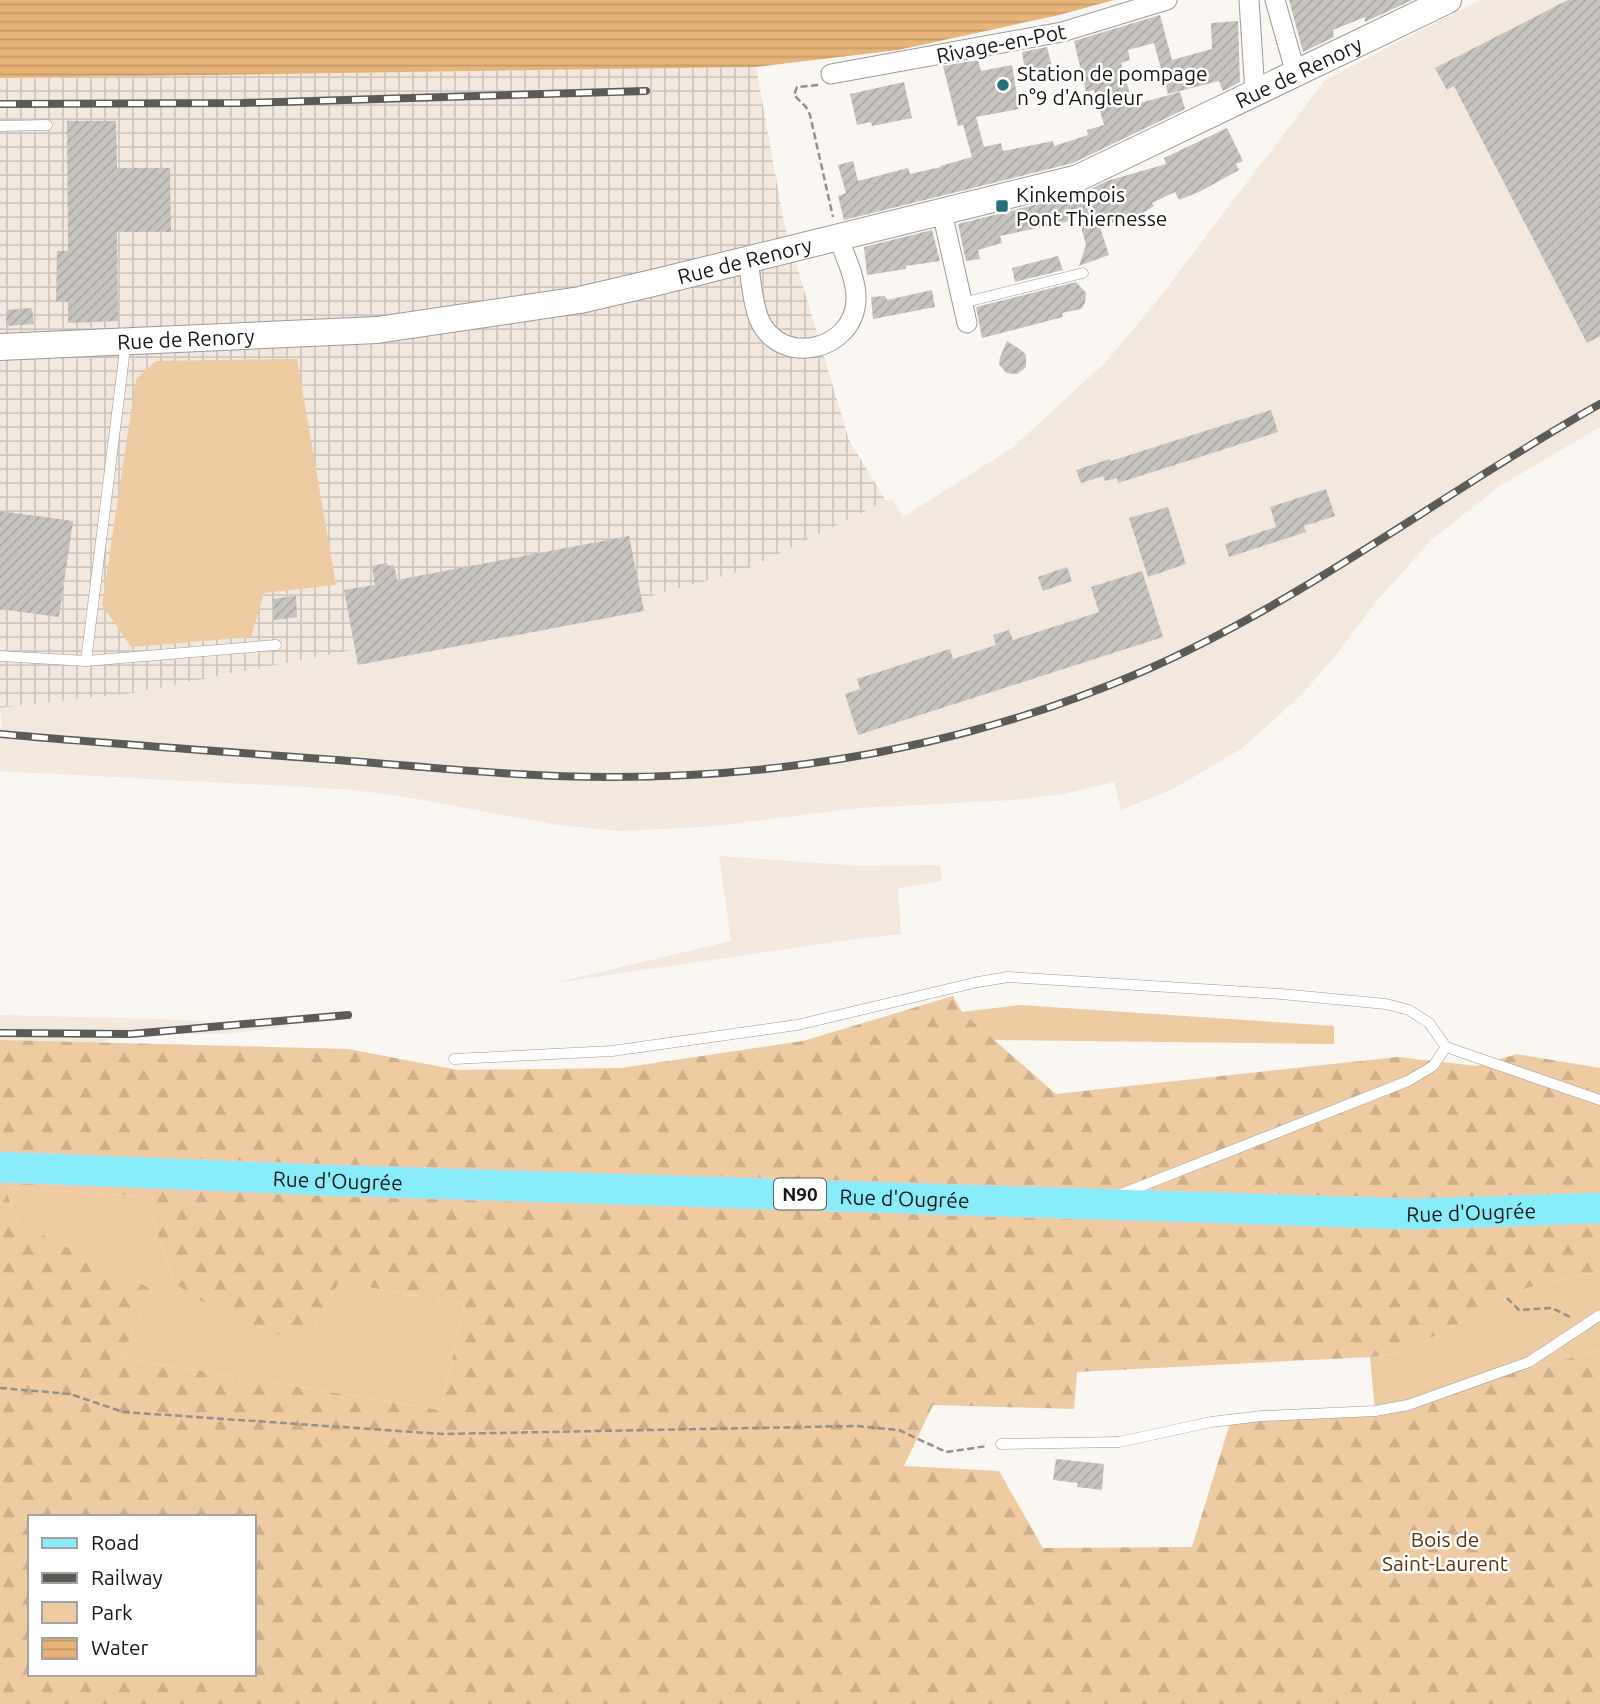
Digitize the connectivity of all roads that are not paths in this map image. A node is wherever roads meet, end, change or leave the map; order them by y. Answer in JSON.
{"nodes":[{"id":1,"x":1167,"y":0,"type":"edge"},
{"id":2,"x":1249,"y":0,"type":"edge"},
{"id":3,"x":1275,"y":0,"type":"edge"},
{"id":4,"x":1448,"y":0,"type":"edge"},
{"id":5,"x":831,"y":74,"type":"road end"},
{"id":6,"x":1296,"y":74,"type":"junction"},
{"id":7,"x":1255,"y":93,"type":"junction"},
{"id":8,"x":47,"y":125,"type":"dead end"},
{"id":9,"x":0,"y":126,"type":"edge"},
{"id":10,"x":942,"y":212,"type":"junction"},
{"id":11,"x":838,"y":237,"type":"junction"},
{"id":12,"x":748,"y":260,"type":"junction"},
{"id":13,"x":1083,"y":273,"type":"dead end"},
{"id":14,"x":962,"y":303,"type":"junction"},
{"id":15,"x":967,"y":323,"type":"dead end"},
{"id":16,"x":126,"y":341,"type":"junction"},
{"id":17,"x":0,"y":347,"type":"edge"},
{"id":18,"x":276,"y":645,"type":"dead end"},
{"id":19,"x":0,"y":656,"type":"edge"},
{"id":20,"x":86,"y":661,"type":"junction"},
{"id":21,"x":1446,"y":1047,"type":"junction"},
{"id":22,"x":454,"y":1059,"type":"dead end"},
{"id":23,"x":1600,"y":1100,"type":"edge"},
{"id":24,"x":0,"y":1167,"type":"edge"},
{"id":25,"x":1094,"y":1203,"type":"junction"},
{"id":26,"x":1600,"y":1208,"type":"edge"},
{"id":27,"x":1600,"y":1315,"type":"edge"},
{"id":28,"x":1000,"y":1444,"type":"road end"}],
"edges":[{"from":1,"to":5,"type":"street","name":"Rivage-en-Pot"},
{"from":2,"to":7,"type":"street"},
{"from":3,"to":6,"type":"street"},
{"from":4,"to":6,"type":"street","name":"Rue de Renory"},
{"from":6,"to":7,"type":"street","name":"Rue de Renory"},
{"from":7,"to":10,"type":"street","name":"Rue de Renory"},
{"from":8,"to":9,"type":"lane"},
{"from":10,"to":11,"type":"street","name":"Rue de Renory"},
{"from":10,"to":14,"type":"street"},
{"from":11,"to":12,"type":"street","name":"Rue de Renory"},
{"from":11,"to":12,"type":"street"},
{"from":12,"to":16,"type":"street","name":"Rue de Renory"},
{"from":13,"to":14,"type":"lane"},
{"from":14,"to":15,"type":"street"},
{"from":16,"to":17,"type":"street","name":"Rue de Renory"},
{"from":16,"to":20,"type":"lane"},
{"from":18,"to":20,"type":"lane"},
{"from":19,"to":20,"type":"lane"},
{"from":21,"to":22,"type":"lane"},
{"from":21,"to":23,"type":"lane"},
{"from":21,"to":25,"type":"lane"},
{"from":24,"to":25,"type":"main road","name":"Rue d'Ougrée","number":"N90"},
{"from":25,"to":26,"type":"main road","name":"Rue d'Ougrée","number":"N90"},
{"from":27,"to":28,"type":"lane"}]}
